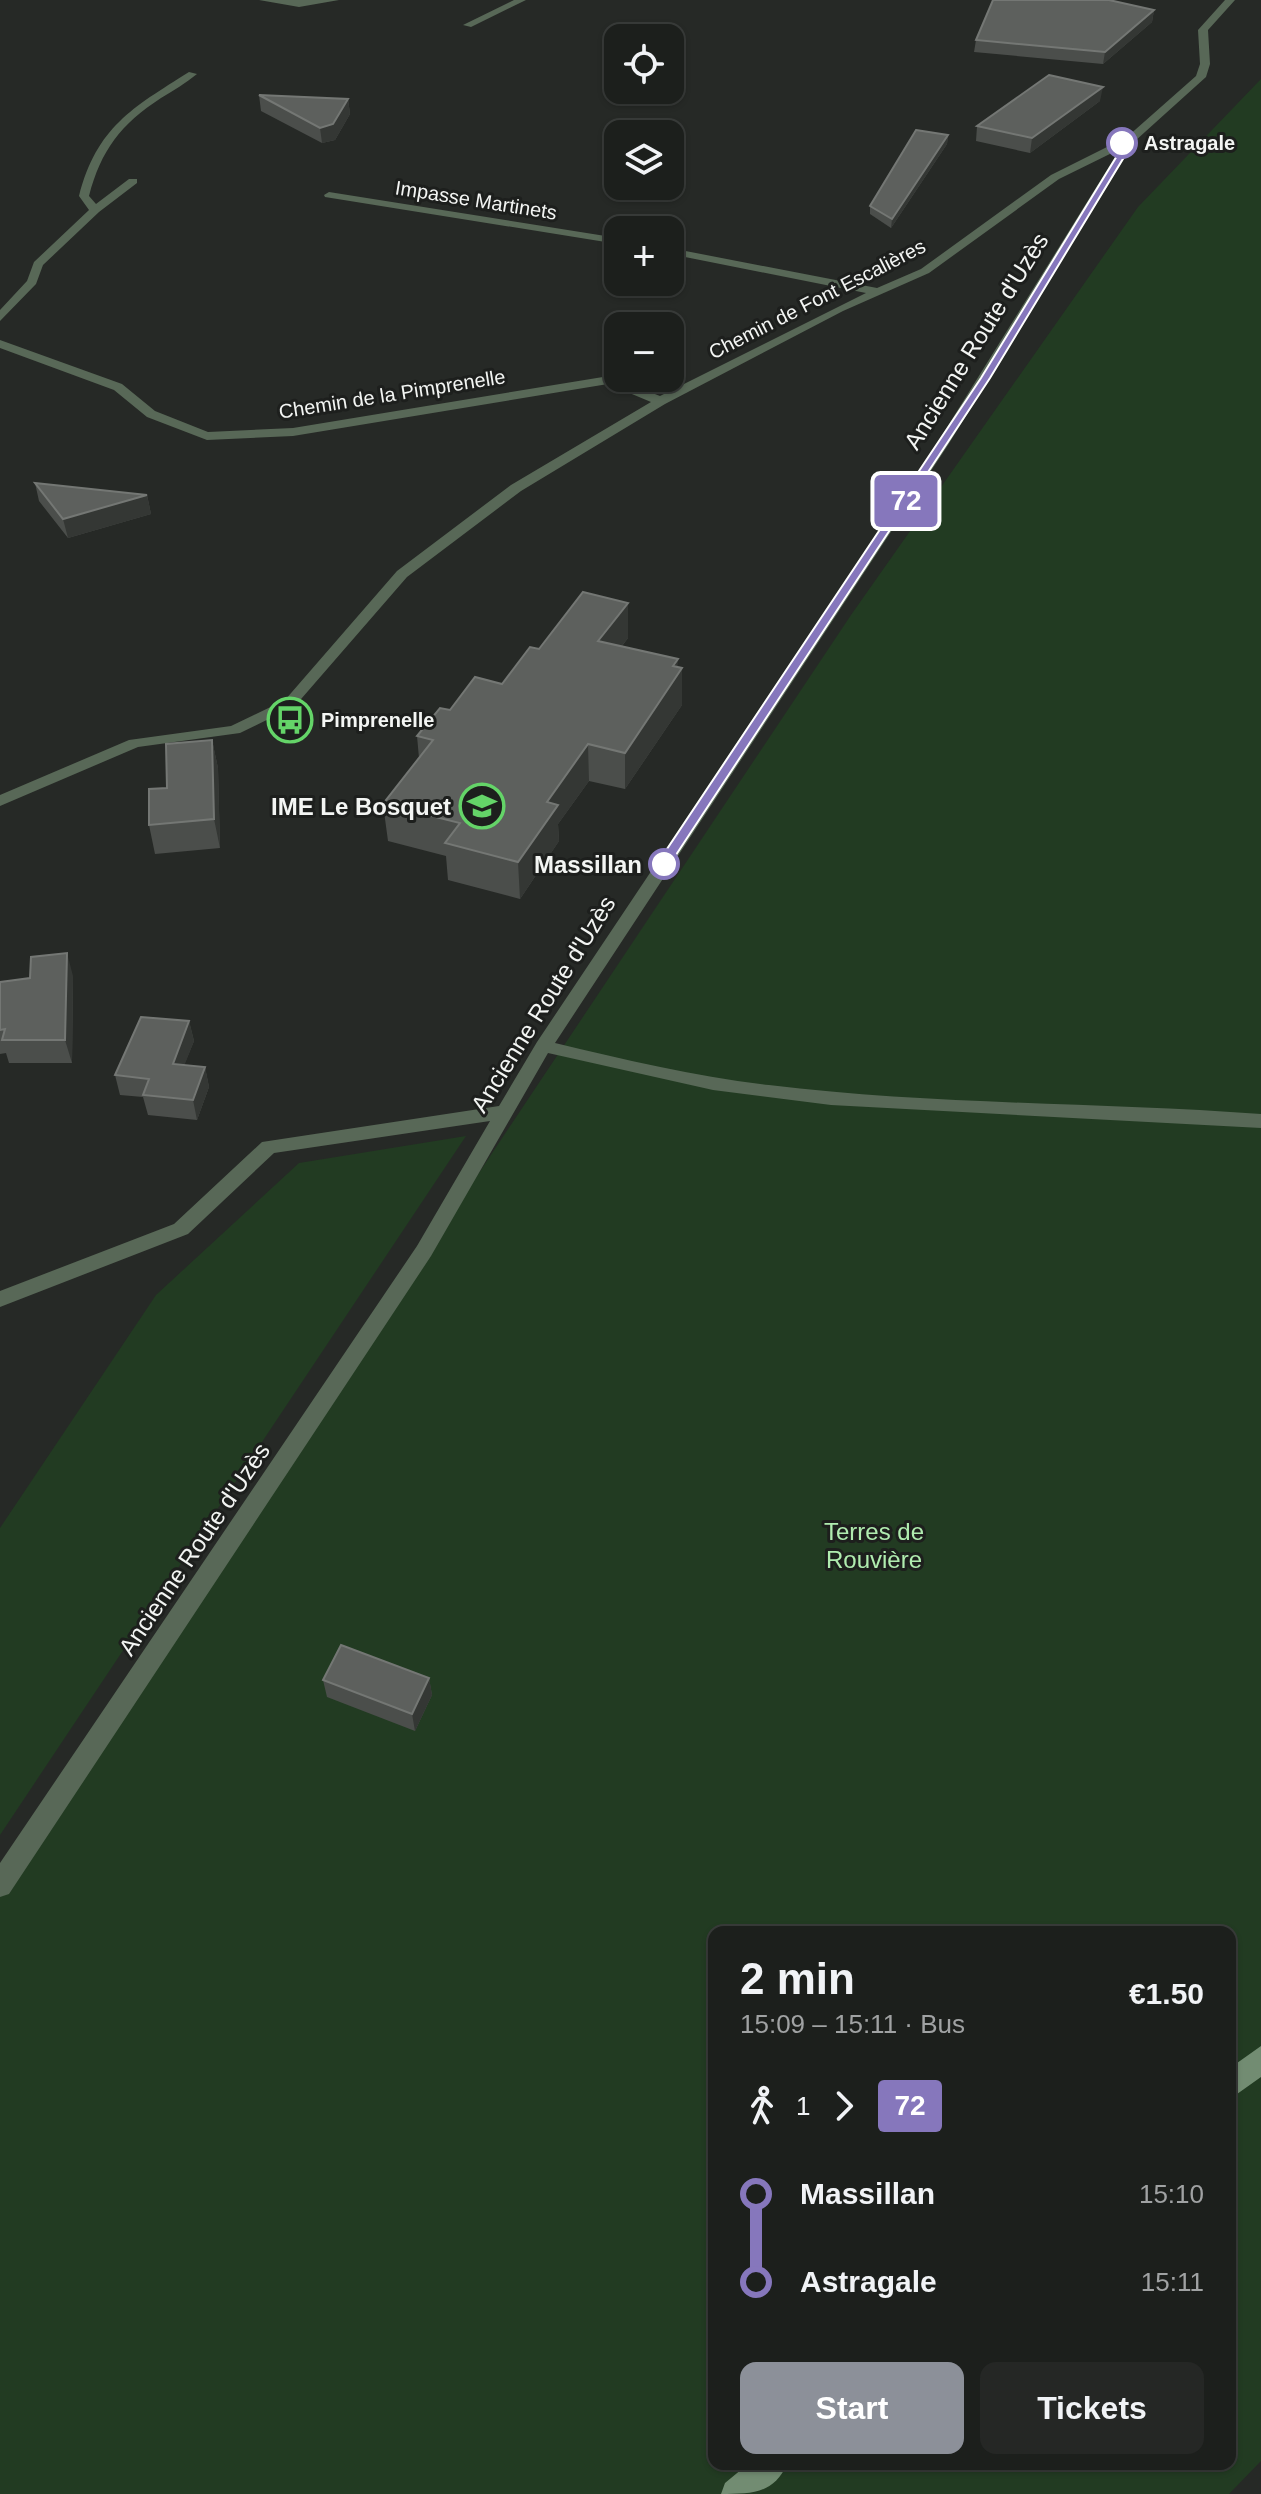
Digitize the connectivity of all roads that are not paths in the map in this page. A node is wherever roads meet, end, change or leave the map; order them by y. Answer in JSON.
{"nodes":[{"id":1,"x":264,"y":0,"type":"edge"},
{"id":2,"x":334,"y":0,"type":"edge"},
{"id":3,"x":521,"y":0,"type":"edge"},
{"id":4,"x":1230,"y":0,"type":"edge"},
{"id":5,"x":468,"y":25,"type":"dead end"},
{"id":6,"x":192,"y":74,"type":"dead end"},
{"id":7,"x":1131,"y":139,"type":"junction"},
{"id":8,"x":133,"y":181,"type":"dead end"},
{"id":9,"x":329,"y":195,"type":"dead end"},
{"id":10,"x":95,"y":210,"type":"junction"},
{"id":11,"x":604,"y":239,"type":"edge"},
{"id":12,"x":684,"y":254,"type":"edge"},
{"id":13,"x":880,"y":292,"type":"junction"},
{"id":14,"x":0,"y":317,"type":"edge"},
{"id":15,"x":0,"y":344,"type":"edge"},
{"id":16,"x":661,"y":401,"type":"junction"},
{"id":17,"x":0,"y":801,"type":"edge"},
{"id":18,"x":543,"y":1046,"type":"junction"},
{"id":19,"x":504,"y":1112,"type":"junction"},
{"id":20,"x":1261,"y":1121,"type":"edge"},
{"id":21,"x":0,"y":1299,"type":"edge"},
{"id":22,"x":0,"y":1885,"type":"edge"},
{"id":23,"x":1261,"y":2060,"type":"edge"},
{"id":24,"x":1236,"y":2080,"type":"edge"},
{"id":25,"x":765,"y":2470,"type":"edge"},
{"id":26,"x":736,"y":2494,"type":"edge"}],
"edges":[{"from":1,"to":2,"type":"street"},
{"from":3,"to":5,"type":"street"},
{"from":4,"to":7,"type":"street","name":"Ancienne Route d'Uzès"},
{"from":6,"to":10,"type":"street"},
{"from":7,"to":13,"type":"street","name":"Chemin de Font Escalières"},
{"from":7,"to":18,"type":"street","name":"Ancienne Route d'Uzès"},
{"from":8,"to":10,"type":"street"},
{"from":9,"to":11,"type":"street","name":"Impasse Martinets"},
{"from":10,"to":14,"type":"street"},
{"from":12,"to":13,"type":"street"},
{"from":13,"to":16,"type":"street","name":"Chemin de Font Escalières"},
{"from":15,"to":16,"type":"street","name":"Chemin de la Pimprenelle"},
{"from":16,"to":17,"type":"street","name":"Chemin de Font Escalières"},
{"from":18,"to":19,"type":"street","name":"Ancienne Route d'Uzès"},
{"from":18,"to":20,"type":"street"},
{"from":19,"to":21,"type":"street"},
{"from":19,"to":22,"type":"street","name":"Ancienne Route d'Uzès"},
{"from":23,"to":24,"type":"main road"},
{"from":25,"to":26,"type":"main road"}]}
